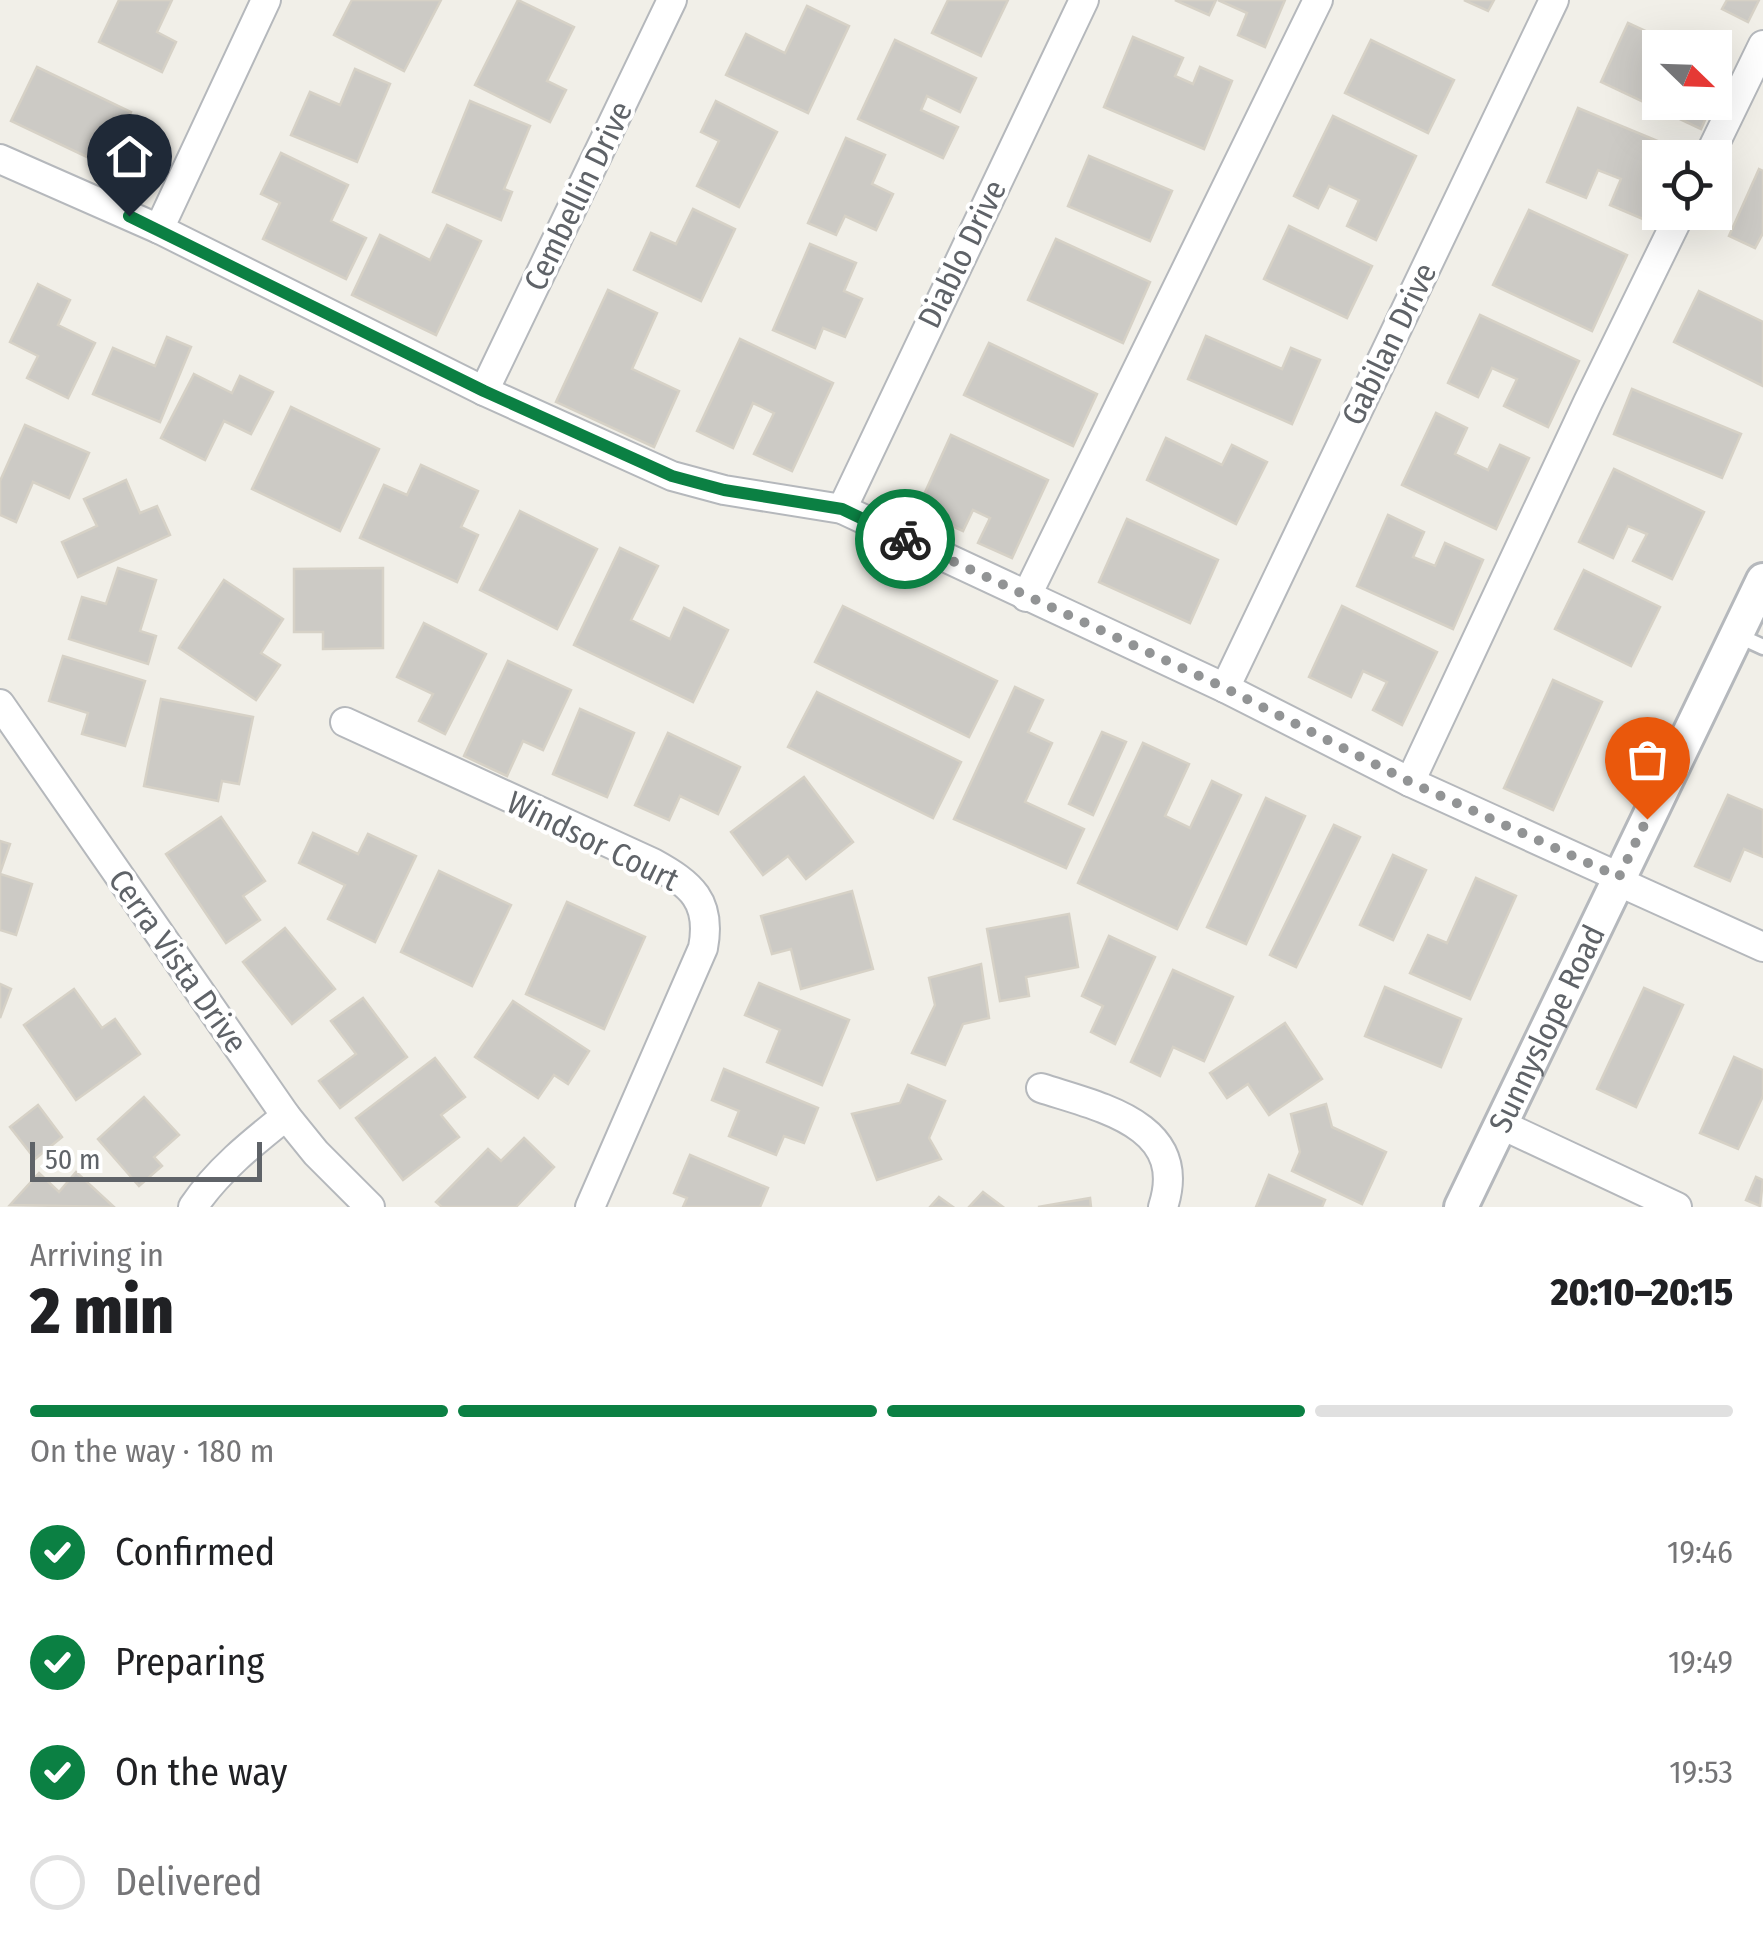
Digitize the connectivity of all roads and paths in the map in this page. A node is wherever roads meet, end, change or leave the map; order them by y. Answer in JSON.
{"nodes":[{"id":1,"x":266,"y":0,"type":"edge"},
{"id":2,"x":672,"y":0,"type":"edge"},
{"id":3,"x":1084,"y":0,"type":"edge"},
{"id":4,"x":1318,"y":0,"type":"edge"},
{"id":5,"x":1554,"y":0,"type":"edge"},
{"id":6,"x":1763,"y":45,"type":"edge"},
{"id":7,"x":1717,"y":140,"type":"edge"},
{"id":8,"x":0,"y":159,"type":"edge"},
{"id":9,"x":159,"y":229,"type":"junction"},
{"id":10,"x":1673,"y":230,"type":"edge"},
{"id":11,"x":484,"y":391,"type":"junction"},
{"id":12,"x":842,"y":509,"type":"junction"},
{"id":13,"x":1763,"y":580,"type":"edge"},
{"id":14,"x":1026,"y":598,"type":"junction"},
{"id":15,"x":1750,"y":641,"type":"edge"},
{"id":16,"x":1225,"y":688,"type":"junction"},
{"id":17,"x":0,"y":704,"type":"edge"},
{"id":18,"x":345,"y":722,"type":"dead end"},
{"id":19,"x":1410,"y":782,"type":"junction"},
{"id":20,"x":1619,"y":877,"type":"junction"},
{"id":21,"x":1763,"y":946,"type":"edge"},
{"id":22,"x":1041,"y":1088,"type":"dead end"},
{"id":23,"x":286,"y":1116,"type":"junction"},
{"id":24,"x":1502,"y":1125,"type":"junction"},
{"id":25,"x":193,"y":1207,"type":"edge"},
{"id":26,"x":370,"y":1207,"type":"edge"},
{"id":27,"x":590,"y":1207,"type":"edge"},
{"id":28,"x":1163,"y":1207,"type":"edge"},
{"id":29,"x":1461,"y":1207,"type":"edge"},
{"id":30,"x":1677,"y":1207,"type":"edge"}],
"edges":[{"from":1,"to":9,"type":"street"},
{"from":2,"to":11,"type":"street","name":"Cembellin Drive"},
{"from":3,"to":12,"type":"street","name":"Diablo Drive"},
{"from":4,"to":14,"type":"street"},
{"from":5,"to":16,"type":"street","name":"Gabilan Drive"},
{"from":6,"to":7,"type":"street"},
{"from":8,"to":9,"type":"street"},
{"from":9,"to":11,"type":"street"},
{"from":10,"to":19,"type":"street"},
{"from":11,"to":12,"type":"street"},
{"from":12,"to":14,"type":"street"},
{"from":13,"to":15,"type":"street","name":"Sunnyslope Road"},
{"from":14,"to":16,"type":"street"},
{"from":15,"to":20,"type":"street","name":"Sunnyslope Road"},
{"from":16,"to":19,"type":"street"},
{"from":17,"to":23,"type":"street","name":"Cerra Vista Drive"},
{"from":18,"to":27,"type":"street","name":"Windsor Court"},
{"from":19,"to":20,"type":"street"},
{"from":20,"to":21,"type":"street"},
{"from":20,"to":24,"type":"street","name":"Sunnyslope Road"},
{"from":22,"to":28,"type":"street"},
{"from":23,"to":25,"type":"street"},
{"from":23,"to":26,"type":"street","name":"Cerra Vista Drive"},
{"from":24,"to":29,"type":"street","name":"Sunnyslope Road"},
{"from":24,"to":30,"type":"street"}]}
